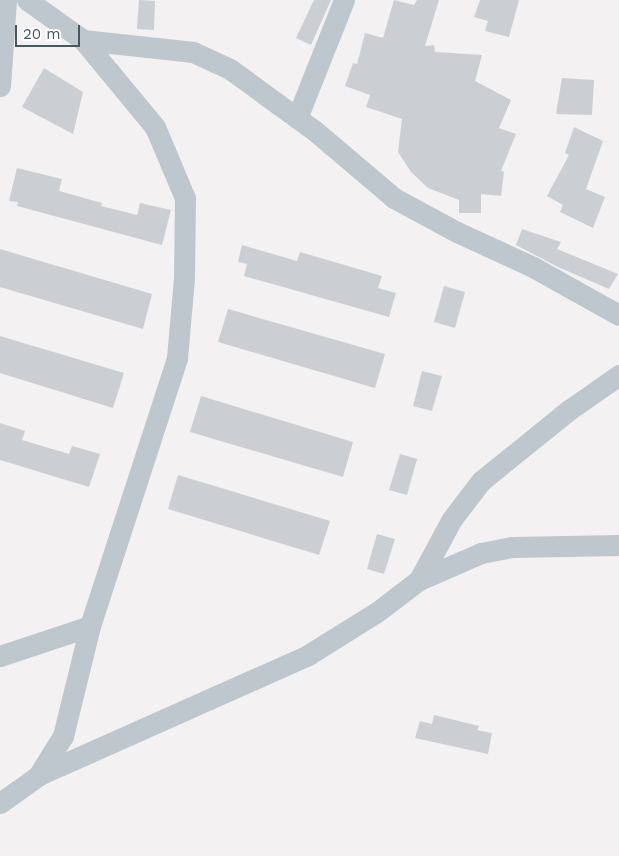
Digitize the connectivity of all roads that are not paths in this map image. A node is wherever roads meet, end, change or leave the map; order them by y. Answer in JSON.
{"nodes":[{"id":1,"x":6,"y":0,"type":"edge"},
{"id":2,"x":27,"y":0,"type":"edge"},
{"id":3,"x":344,"y":0,"type":"edge"},
{"id":4,"x":84,"y":40,"type":"junction"},
{"id":5,"x":0,"y":86,"type":"edge"},
{"id":6,"x":297,"y":118,"type":"junction"},
{"id":7,"x":619,"y":315,"type":"edge"},
{"id":8,"x":619,"y":375,"type":"edge"},
{"id":9,"x":619,"y":545,"type":"edge"},
{"id":10,"x":419,"y":580,"type":"junction"},
{"id":11,"x":90,"y":626,"type":"junction"},
{"id":12,"x":0,"y":656,"type":"edge"},
{"id":13,"x":38,"y":776,"type":"junction"},
{"id":14,"x":0,"y":803,"type":"edge"}],
"edges":[{"from":1,"to":5,"type":"street"},
{"from":2,"to":4,"type":"street"},
{"from":3,"to":6,"type":"street"},
{"from":4,"to":6,"type":"street"},
{"from":4,"to":11,"type":"street"},
{"from":6,"to":7,"type":"street"},
{"from":8,"to":10,"type":"street"},
{"from":9,"to":10,"type":"street"},
{"from":10,"to":13,"type":"street"},
{"from":11,"to":12,"type":"street"},
{"from":11,"to":13,"type":"street"},
{"from":13,"to":14,"type":"street"}]}
